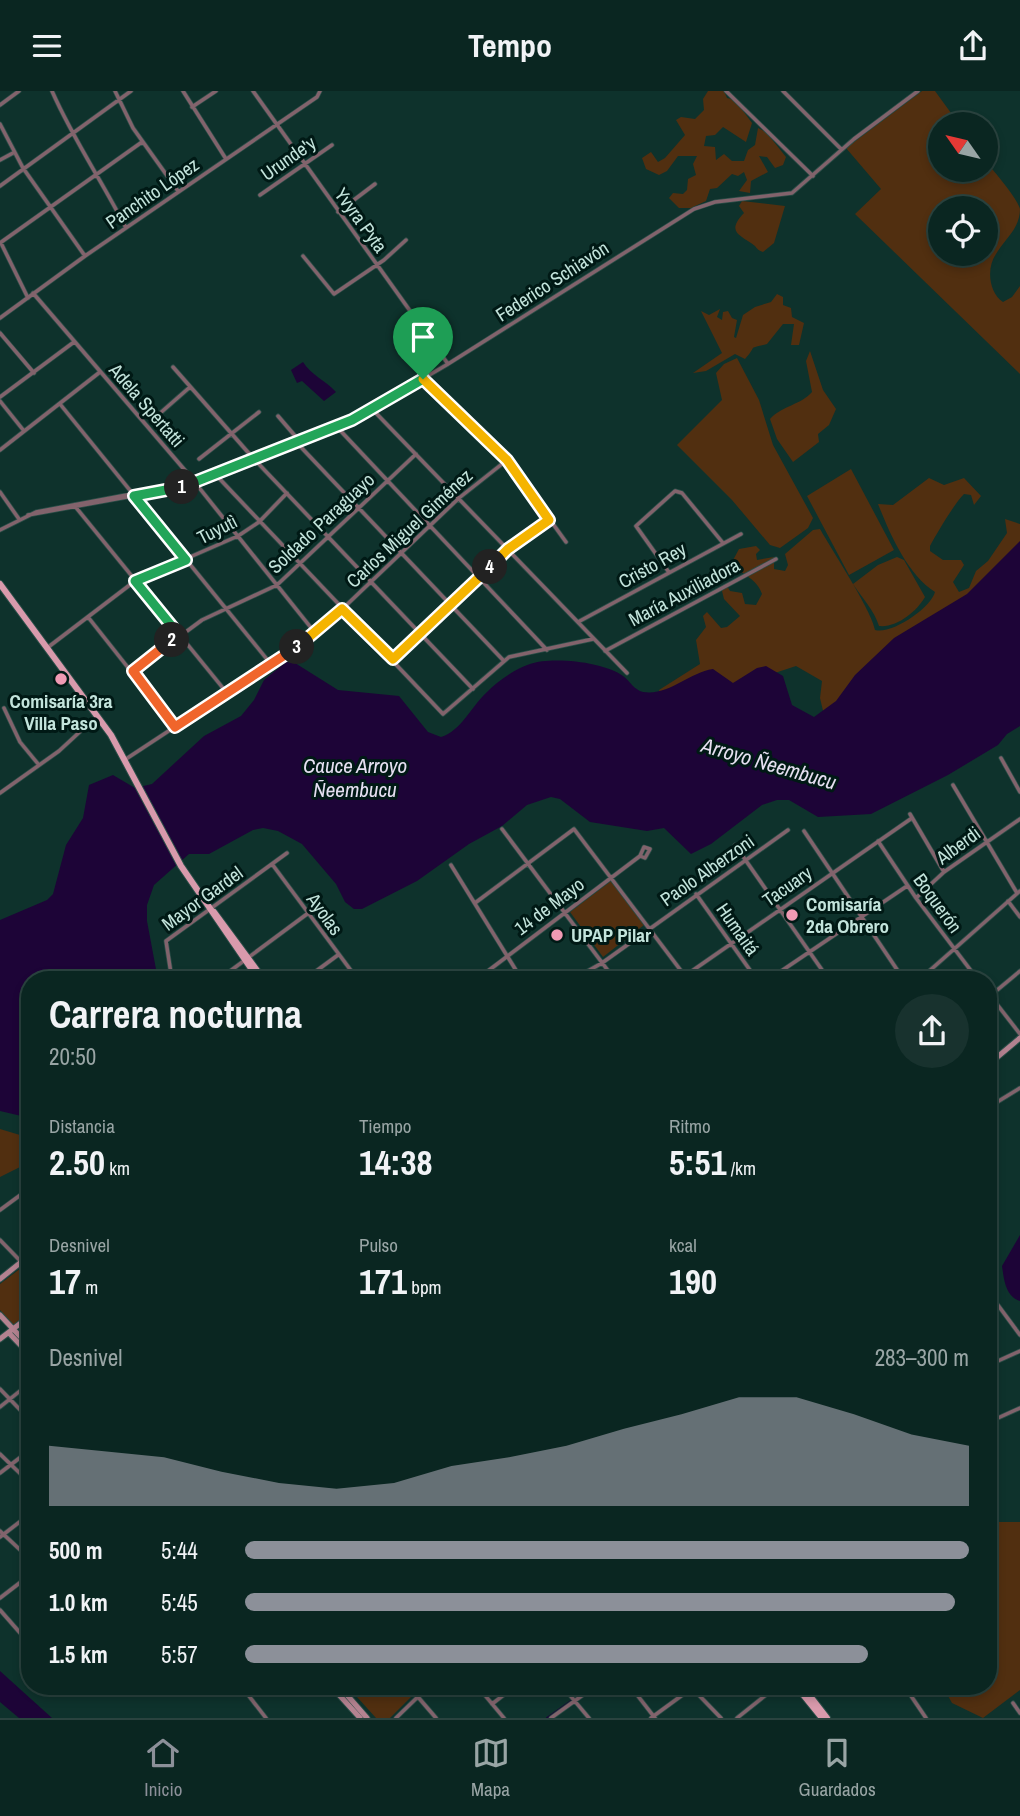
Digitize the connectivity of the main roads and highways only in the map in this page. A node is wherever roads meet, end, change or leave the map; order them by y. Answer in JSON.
{"nodes":[{"id":1,"x":0,"y":584,"type":"edge"},
{"id":2,"x":255,"y":971,"type":"edge"},
{"id":3,"x":1020,"y":1036,"type":"edge"},
{"id":4,"x":997,"y":1057,"type":"edge"},
{"id":5,"x":21,"y":1261,"type":"edge"},
{"id":6,"x":0,"y":1279,"type":"edge"},
{"id":7,"x":0,"y":1315,"type":"edge"},
{"id":8,"x":21,"y":1323,"type":"edge"},
{"id":9,"x":11,"y":1331,"type":"junction"},
{"id":10,"x":0,"y":1339,"type":"edge"},
{"id":11,"x":21,"y":1339,"type":"edge"},
{"id":12,"x":21,"y":1344,"type":"edge"},
{"id":13,"x":340,"y":1695,"type":"edge"},
{"id":14,"x":346,"y":1695,"type":"edge"},
{"id":15,"x":804,"y":1695,"type":"edge"},
{"id":16,"x":808,"y":1695,"type":"edge"},
{"id":17,"x":356,"y":1710,"type":"junction"},
{"id":18,"x":822,"y":1717,"type":"edge"},
{"id":19,"x":360,"y":1718,"type":"edge"},
{"id":20,"x":367,"y":1718,"type":"edge"}],
"edges":[{"from":1,"to":2,"type":"main road"},
{"from":3,"to":4,"type":"main road"},
{"from":5,"to":6,"type":"main road"},
{"from":7,"to":9,"type":"main road"},
{"from":8,"to":9,"type":"main road"},
{"from":9,"to":10,"type":"main road"},
{"from":9,"to":11,"type":"main road"},
{"from":9,"to":12,"type":"main road"},
{"from":13,"to":17,"type":"main road"},
{"from":14,"to":17,"type":"main road"},
{"from":15,"to":18,"type":"main road"},
{"from":16,"to":18,"type":"main road"},
{"from":17,"to":19,"type":"main road"},
{"from":17,"to":20,"type":"main road"}]}
